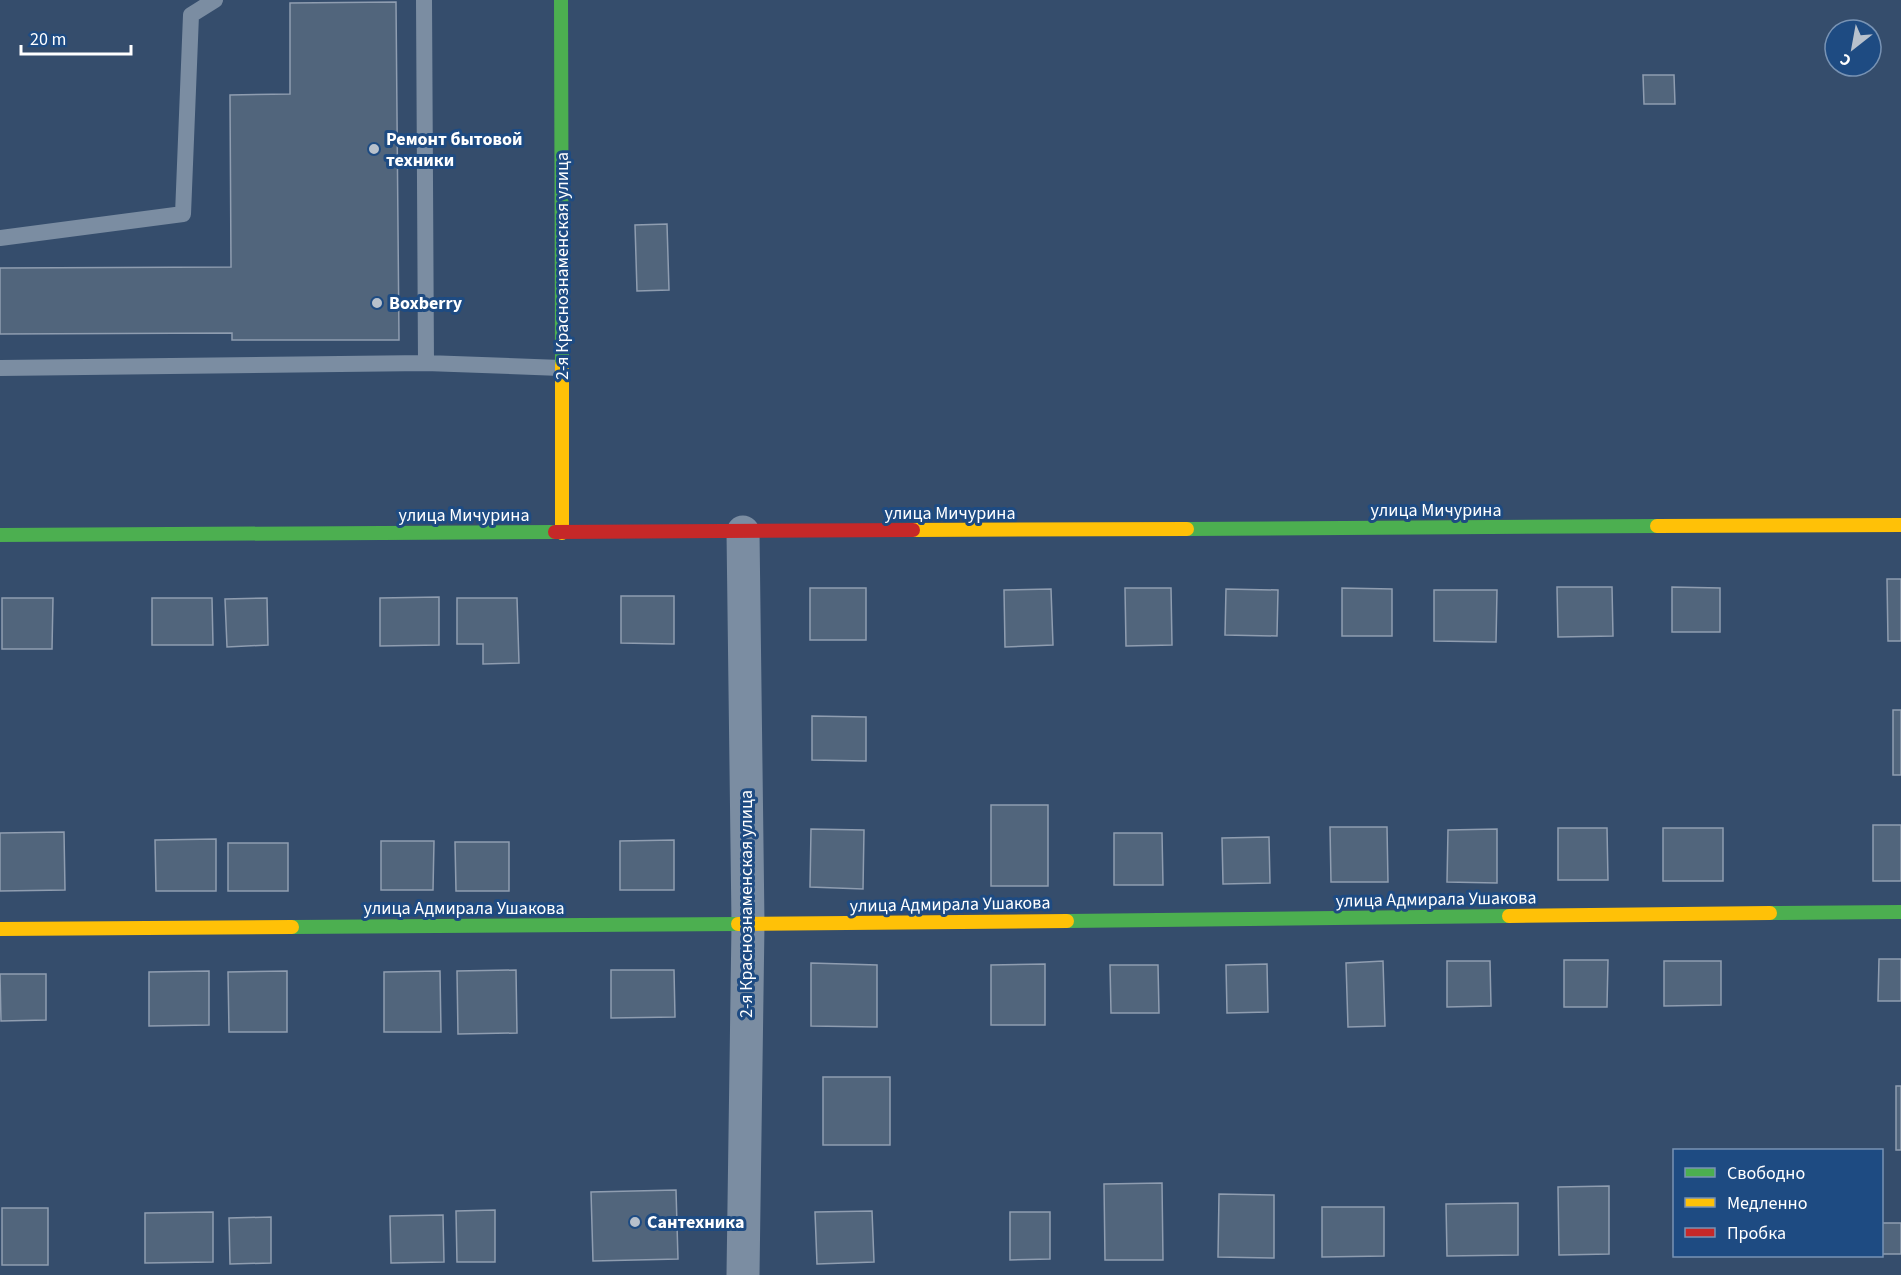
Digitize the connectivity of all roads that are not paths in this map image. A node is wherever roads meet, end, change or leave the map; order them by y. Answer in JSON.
{"nodes":[{"id":1,"x":215,"y":0,"type":"edge"},
{"id":2,"x":424,"y":0,"type":"edge"},
{"id":3,"x":561,"y":0,"type":"edge"},
{"id":4,"x":0,"y":238,"type":"edge"},
{"id":5,"x":426,"y":363,"type":"junction"},
{"id":6,"x":0,"y":368,"type":"edge"},
{"id":7,"x":561,"y":368,"type":"junction"},
{"id":8,"x":1901,"y":525,"type":"edge"},
{"id":9,"x":743,"y":532,"type":"junction"},
{"id":10,"x":562,"y":533,"type":"junction"},
{"id":11,"x":0,"y":535,"type":"edge"},
{"id":12,"x":1901,"y":912,"type":"edge"},
{"id":13,"x":748,"y":924,"type":"junction"},
{"id":14,"x":0,"y":929,"type":"edge"},
{"id":15,"x":743,"y":1275,"type":"edge"}],
"edges":[{"from":1,"to":4,"type":"lane"},
{"from":2,"to":5,"type":"lane"},
{"from":3,"to":7,"type":"street","name":"2-я Краснознаменская улица"},
{"from":5,"to":6,"type":"lane"},
{"from":5,"to":7,"type":"lane"},
{"from":7,"to":10,"type":"street","name":"2-я Краснознаменская улица"},
{"from":8,"to":9,"type":"street","name":"улица Мичурина"},
{"from":9,"to":10,"type":"street","name":"улица Мичурина"},
{"from":9,"to":13,"type":"street","name":"2-я Краснознаменская улица"},
{"from":10,"to":11,"type":"street","name":"улица Мичурина"},
{"from":12,"to":13,"type":"street","name":"улица Адмирала Ушакова"},
{"from":13,"to":14,"type":"street","name":"улица Адмирала Ушакова"},
{"from":13,"to":15,"type":"street","name":"2-я Краснознаменская улица"}]}
